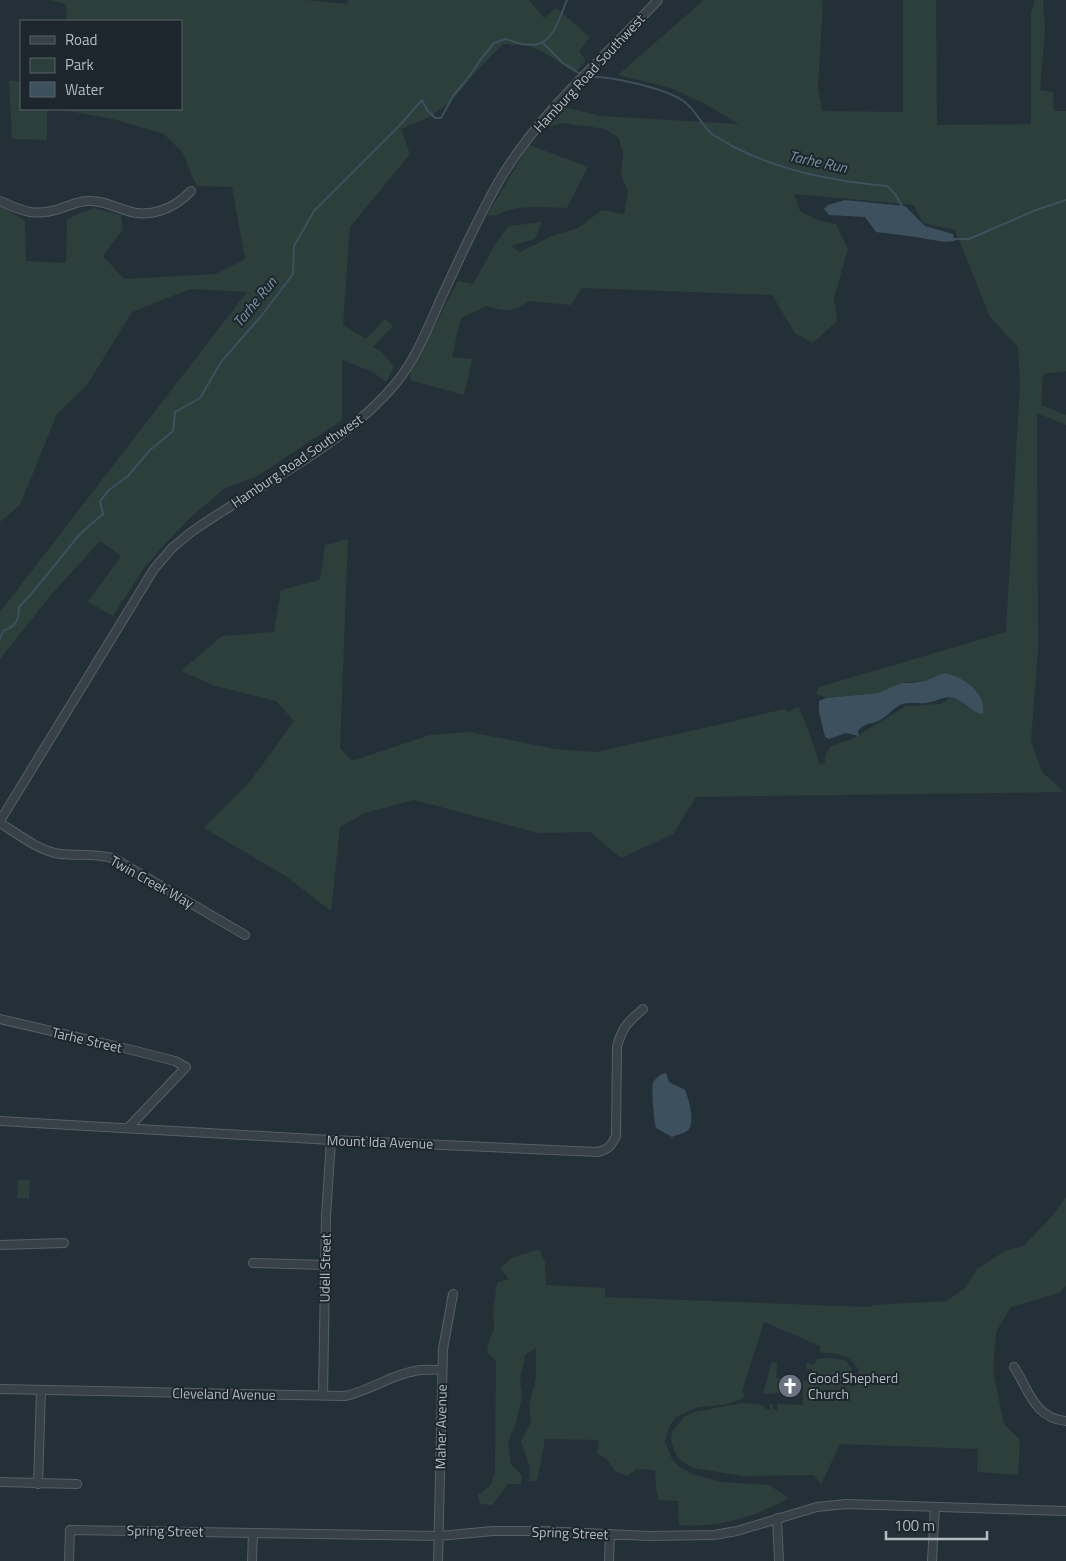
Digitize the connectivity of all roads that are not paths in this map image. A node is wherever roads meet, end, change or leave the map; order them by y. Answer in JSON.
{"nodes":[{"id":1,"x":658,"y":0,"type":"edge"},
{"id":2,"x":191,"y":191,"type":"dead end"},
{"id":3,"x":0,"y":201,"type":"edge"},
{"id":4,"x":0,"y":822,"type":"edge"},
{"id":5,"x":245,"y":935,"type":"dead end"},
{"id":6,"x":643,"y":1009,"type":"dead end"},
{"id":7,"x":0,"y":1019,"type":"edge"},
{"id":8,"x":0,"y":1121,"type":"edge"},
{"id":9,"x":128,"y":1128,"type":"junction"},
{"id":10,"x":331,"y":1140,"type":"junction"},
{"id":11,"x":64,"y":1243,"type":"dead end"},
{"id":12,"x":0,"y":1245,"type":"edge"},
{"id":13,"x":253,"y":1263,"type":"dead end"},
{"id":14,"x":325,"y":1265,"type":"junction"},
{"id":15,"x":453,"y":1294,"type":"dead end"},
{"id":16,"x":1014,"y":1367,"type":"dead end"},
{"id":17,"x":442,"y":1370,"type":"junction"},
{"id":18,"x":0,"y":1389,"type":"edge"},
{"id":19,"x":41,"y":1390,"type":"junction"},
{"id":20,"x":323,"y":1396,"type":"junction"},
{"id":21,"x":1066,"y":1421,"type":"edge"},
{"id":22,"x":0,"y":1482,"type":"edge"},
{"id":23,"x":38,"y":1484,"type":"junction"},
{"id":24,"x":77,"y":1484,"type":"dead end"},
{"id":25,"x":935,"y":1507,"type":"junction"},
{"id":26,"x":1066,"y":1511,"type":"edge"},
{"id":27,"x":776,"y":1518,"type":"junction"},
{"id":28,"x":253,"y":1532,"type":"junction"},
{"id":29,"x":610,"y":1534,"type":"junction"},
{"id":30,"x":439,"y":1536,"type":"junction"},
{"id":31,"x":68,"y":1561,"type":"edge"},
{"id":32,"x":252,"y":1561,"type":"edge"},
{"id":33,"x":438,"y":1561,"type":"edge"},
{"id":34,"x":609,"y":1561,"type":"edge"},
{"id":35,"x":779,"y":1561,"type":"edge"},
{"id":36,"x":932,"y":1561,"type":"edge"}],
"edges":[{"from":1,"to":4,"type":"street","name":"Hamburg Road Southwest"},
{"from":2,"to":3,"type":"street"},
{"from":4,"to":5,"type":"street","name":"Twin Creek Way"},
{"from":6,"to":10,"type":"street","name":"Mount Ida Avenue"},
{"from":7,"to":9,"type":"street","name":"Tarhe Street"},
{"from":8,"to":9,"type":"street","name":"Mount Ida Avenue"},
{"from":9,"to":10,"type":"street","name":"Mount Ida Avenue"},
{"from":10,"to":14,"type":"street","name":"Udell Street"},
{"from":11,"to":12,"type":"street"},
{"from":13,"to":14,"type":"street"},
{"from":14,"to":20,"type":"street","name":"Udell Street"},
{"from":15,"to":17,"type":"street","name":"Maher Avenue"},
{"from":16,"to":21,"type":"street"},
{"from":17,"to":20,"type":"street","name":"Cleveland Avenue"},
{"from":17,"to":30,"type":"street","name":"Maher Avenue"},
{"from":18,"to":19,"type":"street","name":"Cleveland Avenue"},
{"from":19,"to":20,"type":"street","name":"Cleveland Avenue"},
{"from":19,"to":23,"type":"street"},
{"from":22,"to":23,"type":"street"},
{"from":23,"to":24,"type":"street"},
{"from":25,"to":26,"type":"street","name":"Spring Street"},
{"from":25,"to":27,"type":"street","name":"Spring Street"},
{"from":25,"to":36,"type":"street"},
{"from":27,"to":29,"type":"street","name":"Spring Street"},
{"from":27,"to":35,"type":"street"},
{"from":28,"to":30,"type":"street","name":"Spring Street"},
{"from":28,"to":31,"type":"street","name":"Spring Street"},
{"from":28,"to":32,"type":"street"},
{"from":29,"to":30,"type":"street","name":"Spring Street"},
{"from":29,"to":34,"type":"street"},
{"from":30,"to":33,"type":"street","name":"Maher Avenue"}]}
